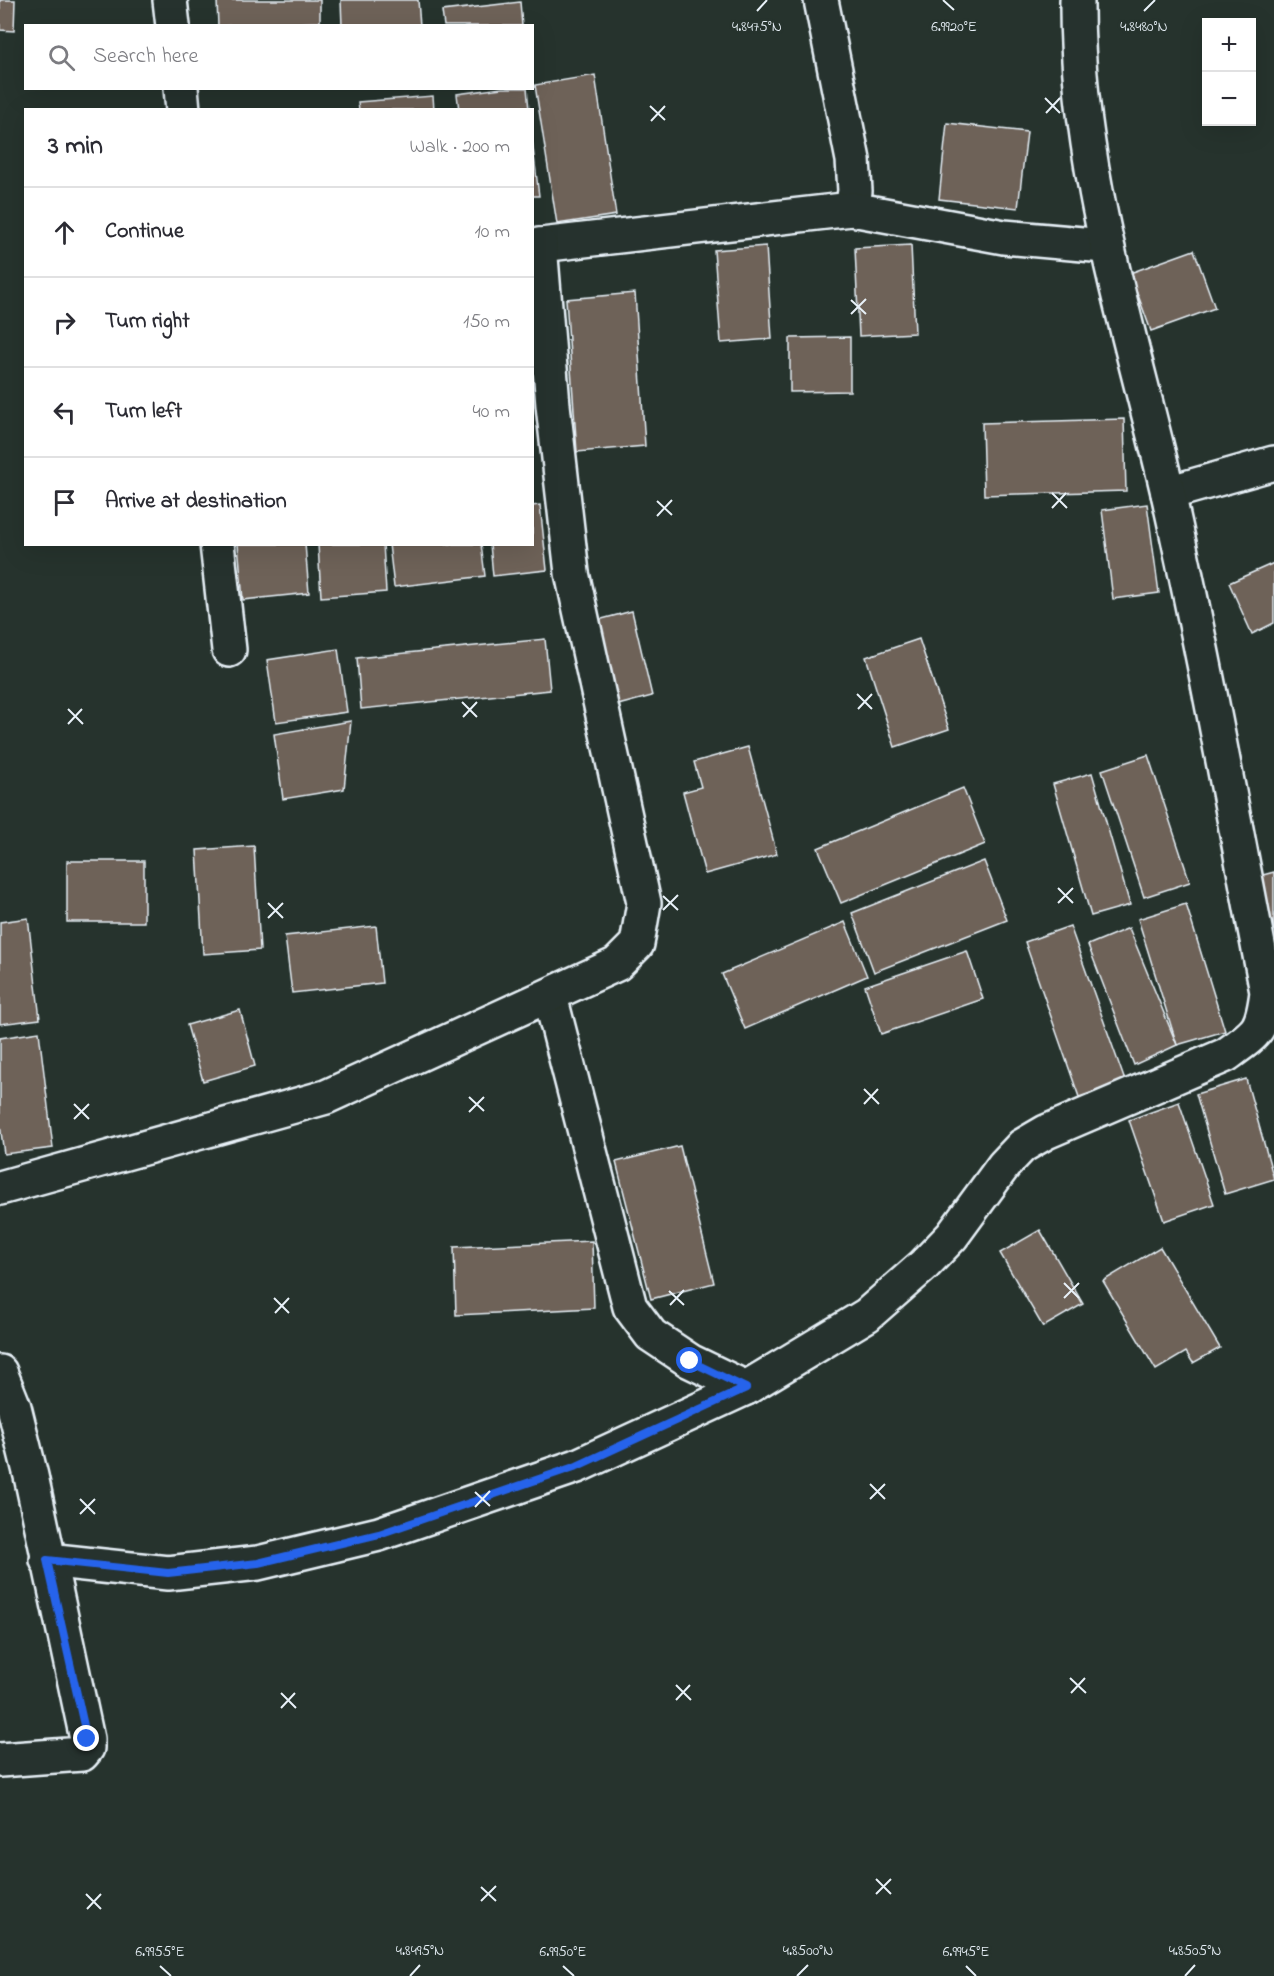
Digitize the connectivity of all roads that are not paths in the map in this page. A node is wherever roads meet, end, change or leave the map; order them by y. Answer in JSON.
{"nodes":[{"id":1,"x":170,"y":0,"type":"edge"},
{"id":2,"x":821,"y":0,"type":"edge"},
{"id":3,"x":1077,"y":0,"type":"edge"},
{"id":4,"x":173,"y":24,"type":"edge"},
{"id":5,"x":181,"y":90,"type":"edge"},
{"id":6,"x":183,"y":108,"type":"edge"},
{"id":7,"x":852,"y":209,"type":"junction"},
{"id":8,"x":536,"y":246,"type":"edge"},
{"id":9,"x":1105,"y":246,"type":"junction"},
{"id":10,"x":1274,"y":463,"type":"edge"},
{"id":11,"x":1168,"y":493,"type":"junction"},
{"id":12,"x":217,"y":546,"type":"edge"},
{"id":13,"x":229,"y":650,"type":"dead end"},
{"id":14,"x":550,"y":996,"type":"junction"},
{"id":15,"x":0,"y":1188,"type":"edge"},
{"id":16,"x":0,"y":1372,"type":"edge"},
{"id":17,"x":746,"y":1388,"type":"junction"},
{"id":18,"x":47,"y":1560,"type":"junction"},
{"id":19,"x":0,"y":1760,"type":"edge"}],
"edges":[{"from":1,"to":4,"type":"street"},
{"from":2,"to":7,"type":"street"},
{"from":3,"to":9,"type":"street"},
{"from":5,"to":6,"type":"street"},
{"from":7,"to":8,"type":"street"},
{"from":7,"to":9,"type":"street"},
{"from":8,"to":14,"type":"street"},
{"from":9,"to":11,"type":"street"},
{"from":10,"to":11,"type":"street"},
{"from":11,"to":17,"type":"street"},
{"from":12,"to":13,"type":"street"},
{"from":14,"to":15,"type":"street"},
{"from":14,"to":17,"type":"street"},
{"from":16,"to":18,"type":"street"},
{"from":17,"to":18,"type":"street"},
{"from":18,"to":19,"type":"street"}]}
